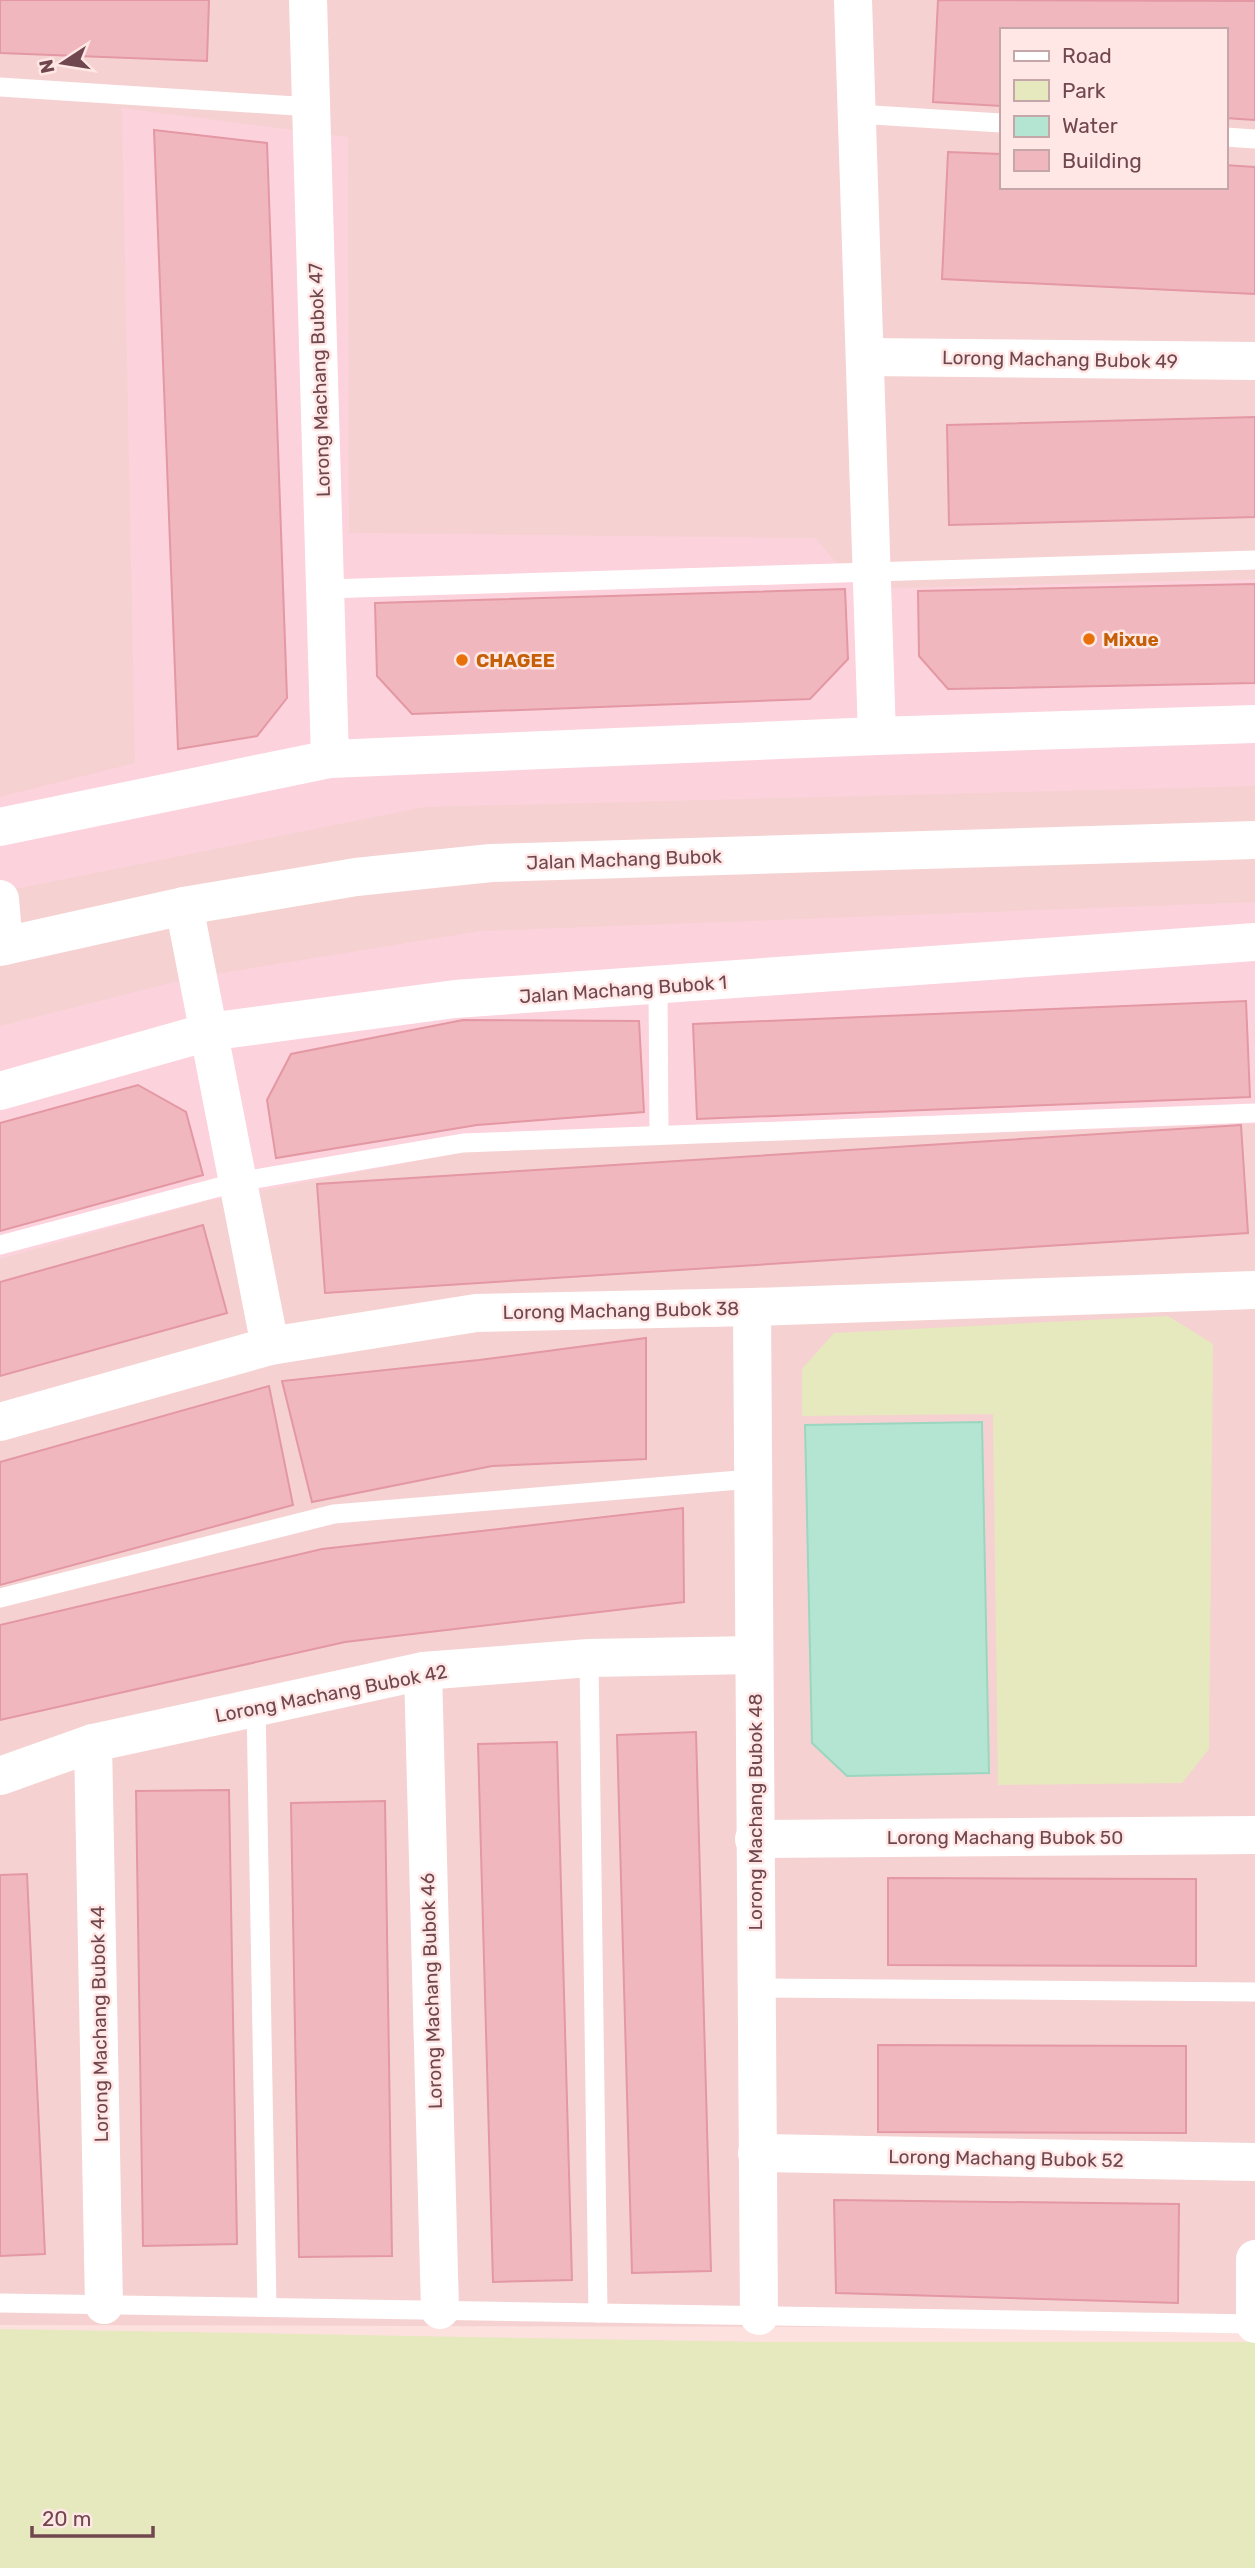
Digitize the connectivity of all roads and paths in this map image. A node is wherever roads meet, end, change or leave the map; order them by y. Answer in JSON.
{"nodes":[{"id":1,"x":308,"y":0,"type":"edge"},
{"id":2,"x":853,"y":0,"type":"edge"},
{"id":3,"x":0,"y":87,"type":"edge"},
{"id":4,"x":311,"y":107,"type":"junction"},
{"id":5,"x":857,"y":114,"type":"junction"},
{"id":6,"x":1000,"y":123,"type":"edge"},
{"id":7,"x":1227,"y":137,"type":"edge"},
{"id":8,"x":1255,"y":139,"type":"edge"},
{"id":9,"x":865,"y":356,"type":"junction"},
{"id":10,"x":1255,"y":361,"type":"edge"},
{"id":11,"x":1255,"y":559,"type":"edge"},
{"id":12,"x":872,"y":572,"type":"junction"},
{"id":13,"x":324,"y":589,"type":"junction"},
{"id":14,"x":1255,"y":724,"type":"edge"},
{"id":15,"x":877,"y":736,"type":"junction"},
{"id":16,"x":330,"y":759,"type":"junction"},
{"id":17,"x":0,"y":827,"type":"edge"},
{"id":18,"x":1255,"y":840,"type":"edge"},
{"id":19,"x":0,"y":899,"type":"edge"},
{"id":20,"x":184,"y":906,"type":"junction"},
{"id":21,"x":1255,"y":942,"type":"edge"},
{"id":22,"x":2,"y":946,"type":"edge"},
{"id":23,"x":658,"y":987,"type":"junction"},
{"id":24,"x":208,"y":1032,"type":"junction"},
{"id":25,"x":0,"y":1091,"type":"edge"},
{"id":26,"x":1255,"y":1113,"type":"edge"},
{"id":27,"x":659,"y":1133,"type":"junction"},
{"id":28,"x":238,"y":1182,"type":"junction"},
{"id":29,"x":0,"y":1245,"type":"edge"},
{"id":30,"x":1255,"y":1290,"type":"edge"},
{"id":31,"x":752,"y":1307,"type":"junction"},
{"id":32,"x":270,"y":1346,"type":"junction"},
{"id":33,"x":0,"y":1422,"type":"edge"},
{"id":34,"x":751,"y":1479,"type":"junction"},
{"id":35,"x":0,"y":1598,"type":"edge"},
{"id":36,"x":754,"y":1655,"type":"junction"},
{"id":37,"x":589,"y":1658,"type":"junction"},
{"id":38,"x":423,"y":1671,"type":"junction"},
{"id":39,"x":256,"y":1705,"type":"junction"},
{"id":40,"x":93,"y":1743,"type":"junction"},
{"id":41,"x":0,"y":1776,"type":"edge"},
{"id":42,"x":1255,"y":1835,"type":"edge"},
{"id":43,"x":754,"y":1839,"type":"junction"},
{"id":44,"x":756,"y":1988,"type":"junction"},
{"id":45,"x":1255,"y":1992,"type":"edge"},
{"id":46,"x":757,"y":2153,"type":"junction"},
{"id":47,"x":1255,"y":2162,"type":"edge"},
{"id":48,"x":1255,"y":2259,"type":"edge"},
{"id":49,"x":0,"y":2303,"type":"edge"},
{"id":50,"x":104,"y":2305,"type":"junction"},
{"id":51,"x":267,"y":2307,"type":"junction"},
{"id":52,"x":440,"y":2310,"type":"junction"},
{"id":53,"x":598,"y":2313,"type":"junction"},
{"id":54,"x":759,"y":2316,"type":"junction"},
{"id":55,"x":1255,"y":2324,"type":"edge"}],
"edges":[{"from":1,"to":4,"type":"street","name":"Lorong Machang Bubok 47"},
{"from":2,"to":5,"type":"street"},
{"from":3,"to":4,"type":"lane"},
{"from":4,"to":13,"type":"street","name":"Lorong Machang Bubok 47"},
{"from":5,"to":6,"type":"lane"},
{"from":5,"to":9,"type":"street"},
{"from":7,"to":8,"type":"lane"},
{"from":9,"to":10,"type":"street","name":"Lorong Machang Bubok 49"},
{"from":9,"to":12,"type":"street"},
{"from":11,"to":12,"type":"lane"},
{"from":12,"to":13,"type":"lane"},
{"from":12,"to":15,"type":"street"},
{"from":13,"to":16,"type":"street","name":"Lorong Machang Bubok 47"},
{"from":14,"to":15,"type":"street"},
{"from":15,"to":16,"type":"street"},
{"from":16,"to":17,"type":"street"},
{"from":18,"to":20,"type":"street","name":"Jalan Machang Bubok"},
{"from":19,"to":22,"type":"street"},
{"from":20,"to":22,"type":"street","name":"Jalan Machang Bubok"},
{"from":20,"to":24,"type":"street"},
{"from":21,"to":23,"type":"street","name":"Jalan Machang Bubok 1"},
{"from":23,"to":24,"type":"street","name":"Jalan Machang Bubok 1"},
{"from":23,"to":27,"type":"lane"},
{"from":24,"to":25,"type":"street","name":"Jalan Machang Bubok 1"},
{"from":24,"to":28,"type":"street"},
{"from":26,"to":27,"type":"lane"},
{"from":27,"to":28,"type":"lane"},
{"from":28,"to":29,"type":"lane"},
{"from":28,"to":32,"type":"street"},
{"from":30,"to":31,"type":"street","name":"Lorong Machang Bubok 38"},
{"from":31,"to":32,"type":"street","name":"Lorong Machang Bubok 38"},
{"from":31,"to":34,"type":"street","name":"Lorong Machang Bubok 48"},
{"from":32,"to":33,"type":"street","name":"Lorong Machang Bubok 38"},
{"from":34,"to":35,"type":"lane"},
{"from":34,"to":36,"type":"street","name":"Lorong Machang Bubok 48"},
{"from":36,"to":37,"type":"street","name":"Lorong Machang Bubok 42"},
{"from":36,"to":43,"type":"street","name":"Lorong Machang Bubok 48"},
{"from":37,"to":38,"type":"street","name":"Lorong Machang Bubok 42"},
{"from":37,"to":53,"type":"lane"},
{"from":38,"to":39,"type":"street","name":"Lorong Machang Bubok 42"},
{"from":38,"to":52,"type":"street","name":"Lorong Machang Bubok 46"},
{"from":39,"to":40,"type":"street","name":"Lorong Machang Bubok 42"},
{"from":39,"to":51,"type":"lane"},
{"from":40,"to":41,"type":"street","name":"Lorong Machang Bubok 42"},
{"from":40,"to":50,"type":"street","name":"Lorong Machang Bubok 44"},
{"from":42,"to":43,"type":"street","name":"Lorong Machang Bubok 50"},
{"from":43,"to":44,"type":"street","name":"Lorong Machang Bubok 48"},
{"from":44,"to":45,"type":"lane"},
{"from":44,"to":46,"type":"street","name":"Lorong Machang Bubok 48"},
{"from":46,"to":47,"type":"street","name":"Lorong Machang Bubok 52"},
{"from":46,"to":54,"type":"street","name":"Lorong Machang Bubok 48"},
{"from":48,"to":55,"type":"street"},
{"from":49,"to":50,"type":"lane"},
{"from":50,"to":51,"type":"lane"},
{"from":51,"to":52,"type":"lane"},
{"from":52,"to":53,"type":"lane"},
{"from":53,"to":54,"type":"lane"},
{"from":54,"to":55,"type":"lane"}]}
